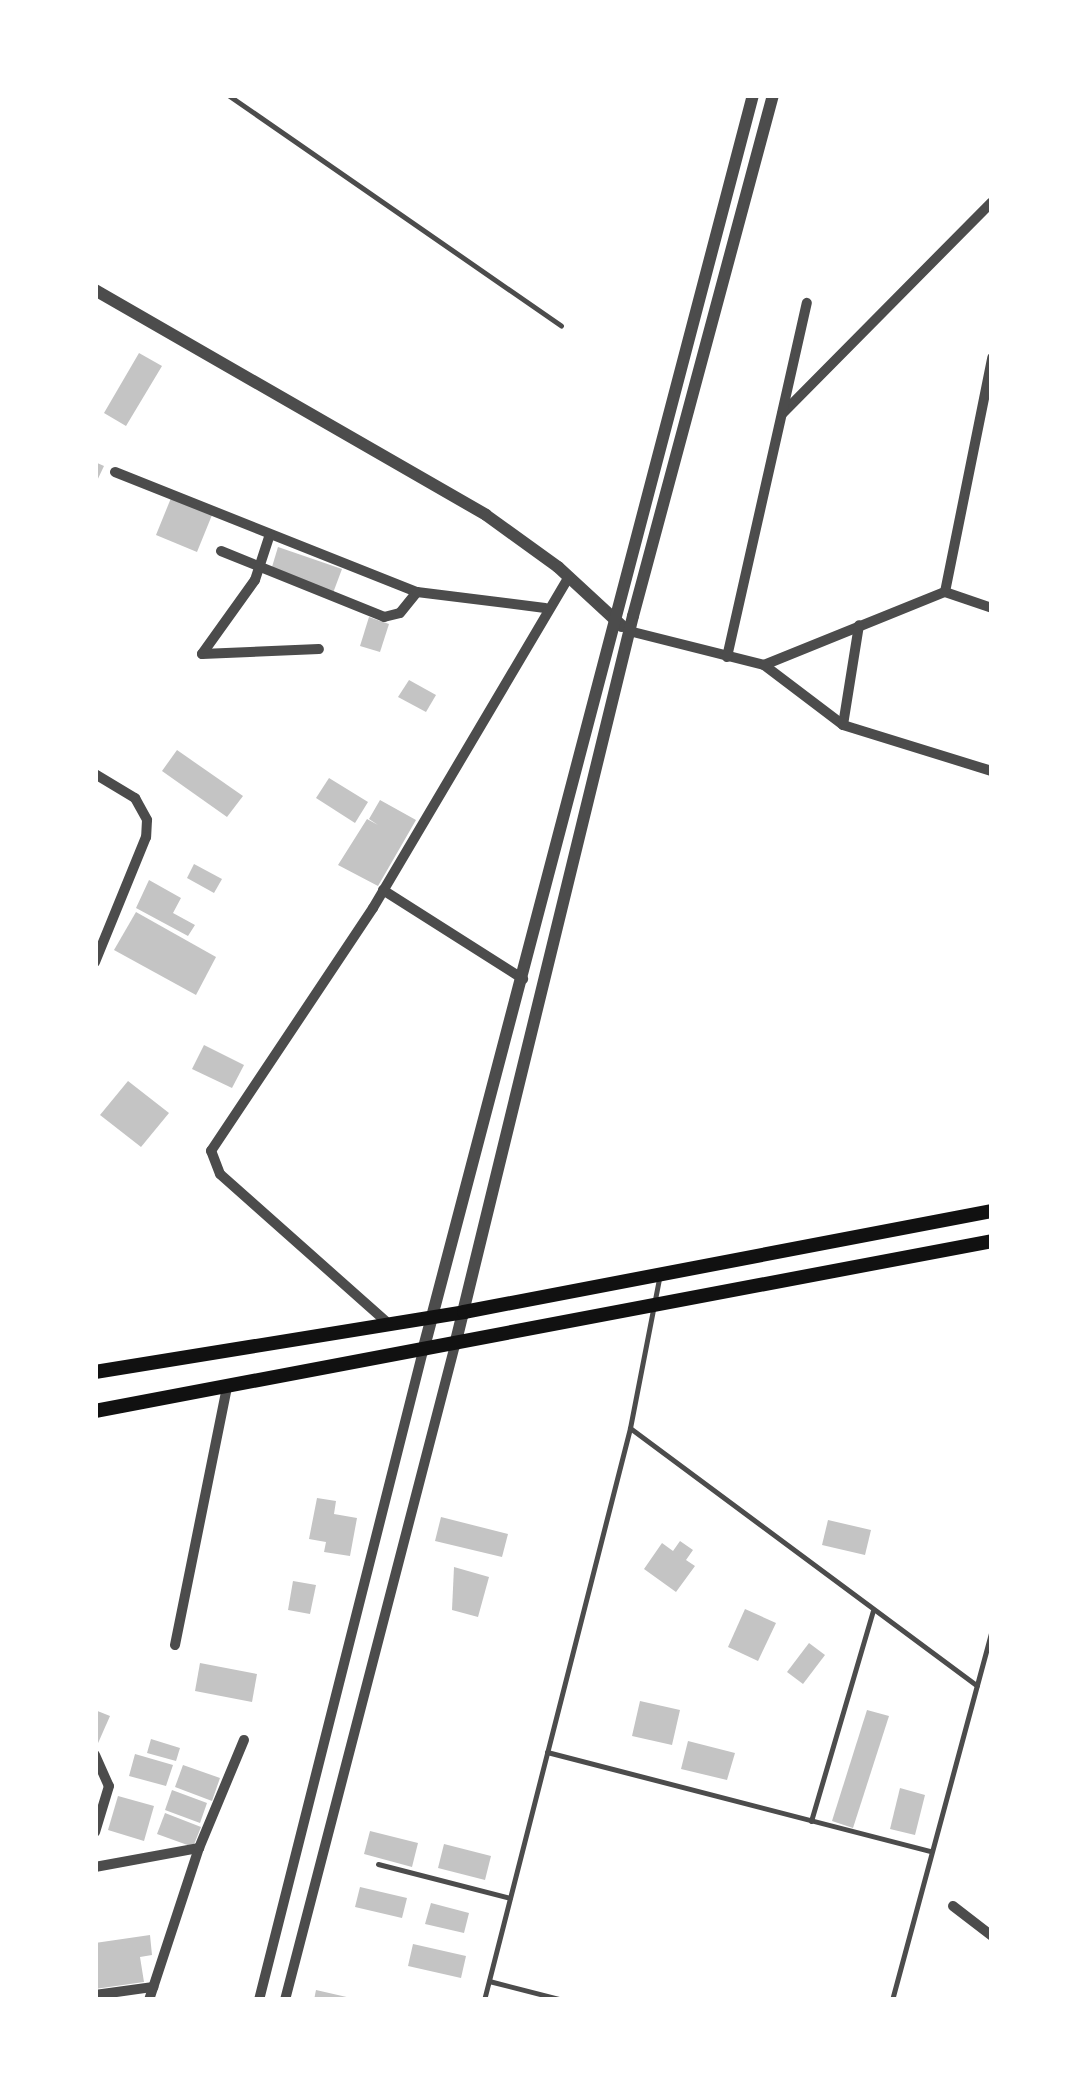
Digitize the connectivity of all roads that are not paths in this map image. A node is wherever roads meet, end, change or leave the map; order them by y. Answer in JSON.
{"nodes":[{"id":1,"x":228,"y":95,"type":"edge"},
{"id":2,"x":753,"y":95,"type":"edge"},
{"id":3,"x":772,"y":95,"type":"edge"},
{"id":4,"x":992,"y":202,"type":"edge"},
{"id":5,"x":95,"y":290,"type":"edge"},
{"id":6,"x":807,"y":303,"type":"dead end"},
{"id":7,"x":561,"y":326,"type":"dead end"},
{"id":8,"x":992,"y":358,"type":"edge"},
{"id":9,"x":782,"y":415,"type":"junction"},
{"id":10,"x":115,"y":472,"type":"dead end"},
{"id":11,"x":270,"y":534,"type":"junction"},
{"id":12,"x":222,"y":551,"type":"dead end"},
{"id":13,"x":259,"y":567,"type":"junction"},
{"id":14,"x":569,"y":577,"type":"junction"},
{"id":15,"x":417,"y":592,"type":"junction"},
{"id":16,"x":945,"y":592,"type":"junction"},
{"id":17,"x":545,"y":608,"type":"junction"},
{"id":18,"x":992,"y":608,"type":"edge"},
{"id":19,"x":616,"y":623,"type":"junction"},
{"id":20,"x":859,"y":624,"type":"junction"},
{"id":21,"x":630,"y":631,"type":"junction"},
{"id":22,"x":319,"y":649,"type":"dead end"},
{"id":23,"x":727,"y":656,"type":"junction"},
{"id":24,"x":764,"y":665,"type":"junction"},
{"id":25,"x":843,"y":725,"type":"junction"},
{"id":26,"x":992,"y":771,"type":"edge"},
{"id":27,"x":95,"y":774,"type":"edge"},
{"id":28,"x":383,"y":890,"type":"junction"},
{"id":29,"x":95,"y":962,"type":"edge"},
{"id":30,"x":523,"y":979,"type":"junction"},
{"id":31,"x":992,"y":1212,"type":"edge"},
{"id":32,"x":992,"y":1242,"type":"edge"},
{"id":33,"x":660,"y":1276,"type":"junction"},
{"id":34,"x":651,"y":1307,"type":"junction"},
{"id":35,"x":464,"y":1312,"type":"junction"},
{"id":36,"x":432,"y":1318,"type":"junction"},
{"id":37,"x":390,"y":1325,"type":"junction"},
{"id":38,"x":456,"y":1345,"type":"junction"},
{"id":39,"x":422,"y":1351,"type":"junction"},
{"id":40,"x":95,"y":1372,"type":"edge"},
{"id":41,"x":228,"y":1387,"type":"junction"},
{"id":42,"x":95,"y":1411,"type":"edge"},
{"id":43,"x":630,"y":1428,"type":"junction"},
{"id":44,"x":872,"y":1611,"type":"junction"},
{"id":45,"x":992,"y":1630,"type":"edge"},
{"id":46,"x":174,"y":1644,"type":"dead end"},
{"id":47,"x":977,"y":1686,"type":"junction"},
{"id":48,"x":244,"y":1740,"type":"dead end"},
{"id":49,"x":547,"y":1752,"type":"junction"},
{"id":50,"x":95,"y":1754,"type":"edge"},
{"id":51,"x":812,"y":1821,"type":"junction"},
{"id":52,"x":95,"y":1832,"type":"edge"},
{"id":53,"x":199,"y":1848,"type":"junction"},
{"id":54,"x":930,"y":1851,"type":"junction"},
{"id":55,"x":378,"y":1864,"type":"dead end"},
{"id":56,"x":95,"y":1867,"type":"edge"},
{"id":57,"x":510,"y":1898,"type":"junction"},
{"id":58,"x":953,"y":1906,"type":"dead end"},
{"id":59,"x":992,"y":1936,"type":"edge"},
{"id":60,"x":489,"y":1981,"type":"junction"},
{"id":61,"x":153,"y":1987,"type":"junction"},
{"id":62,"x":95,"y":1996,"type":"edge"},
{"id":63,"x":149,"y":2000,"type":"edge"},
{"id":64,"x":259,"y":2000,"type":"edge"},
{"id":65,"x":285,"y":2000,"type":"edge"},
{"id":66,"x":484,"y":2000,"type":"edge"},
{"id":67,"x":563,"y":2000,"type":"edge"},
{"id":68,"x":892,"y":2000,"type":"edge"}],
"edges":[{"from":1,"to":7,"type":"lane"},
{"from":2,"to":19,"type":"street"},
{"from":3,"to":21,"type":"street"},
{"from":4,"to":9,"type":"street"},
{"from":5,"to":14,"type":"street"},
{"from":6,"to":9,"type":"street"},
{"from":8,"to":16,"type":"street"},
{"from":9,"to":23,"type":"street"},
{"from":10,"to":11,"type":"street"},
{"from":11,"to":13,"type":"street"},
{"from":11,"to":15,"type":"street"},
{"from":12,"to":13,"type":"street"},
{"from":13,"to":15,"type":"street"},
{"from":13,"to":22,"type":"street"},
{"from":14,"to":17,"type":"street"},
{"from":14,"to":19,"type":"street"},
{"from":15,"to":17,"type":"street"},
{"from":16,"to":18,"type":"street"},
{"from":16,"to":20,"type":"street"},
{"from":17,"to":28,"type":"street"},
{"from":19,"to":21,"type":"street"},
{"from":19,"to":30,"type":"street"},
{"from":20,"to":24,"type":"street"},
{"from":20,"to":25,"type":"street"},
{"from":21,"to":23,"type":"street"},
{"from":21,"to":35,"type":"street"},
{"from":23,"to":24,"type":"street"},
{"from":24,"to":25,"type":"street"},
{"from":25,"to":26,"type":"street"},
{"from":27,"to":29,"type":"street"},
{"from":28,"to":30,"type":"street"},
{"from":28,"to":37,"type":"street"},
{"from":30,"to":36,"type":"street"},
{"from":31,"to":33,"type":"main road"},
{"from":32,"to":34,"type":"main road"},
{"from":33,"to":34,"type":"lane"},
{"from":33,"to":35,"type":"main road"},
{"from":34,"to":38,"type":"main road"},
{"from":34,"to":43,"type":"lane"},
{"from":35,"to":36,"type":"main road"},
{"from":35,"to":38,"type":"street"},
{"from":36,"to":37,"type":"main road"},
{"from":36,"to":39,"type":"street"},
{"from":37,"to":40,"type":"main road"},
{"from":38,"to":39,"type":"main road"},
{"from":38,"to":65,"type":"street"},
{"from":39,"to":41,"type":"main road"},
{"from":39,"to":64,"type":"street"},
{"from":41,"to":42,"type":"main road"},
{"from":41,"to":46,"type":"street"},
{"from":43,"to":44,"type":"lane"},
{"from":43,"to":49,"type":"lane"},
{"from":44,"to":47,"type":"lane"},
{"from":44,"to":51,"type":"lane"},
{"from":45,"to":47,"type":"lane"},
{"from":47,"to":54,"type":"lane"},
{"from":48,"to":53,"type":"street"},
{"from":49,"to":51,"type":"lane"},
{"from":49,"to":57,"type":"lane"},
{"from":50,"to":52,"type":"street"},
{"from":51,"to":54,"type":"lane"},
{"from":53,"to":56,"type":"street"},
{"from":53,"to":61,"type":"street"},
{"from":54,"to":68,"type":"lane"},
{"from":55,"to":57,"type":"lane"},
{"from":57,"to":60,"type":"lane"},
{"from":58,"to":59,"type":"street"},
{"from":60,"to":66,"type":"lane"},
{"from":60,"to":67,"type":"lane"},
{"from":61,"to":62,"type":"street"},
{"from":61,"to":63,"type":"street"}]}
